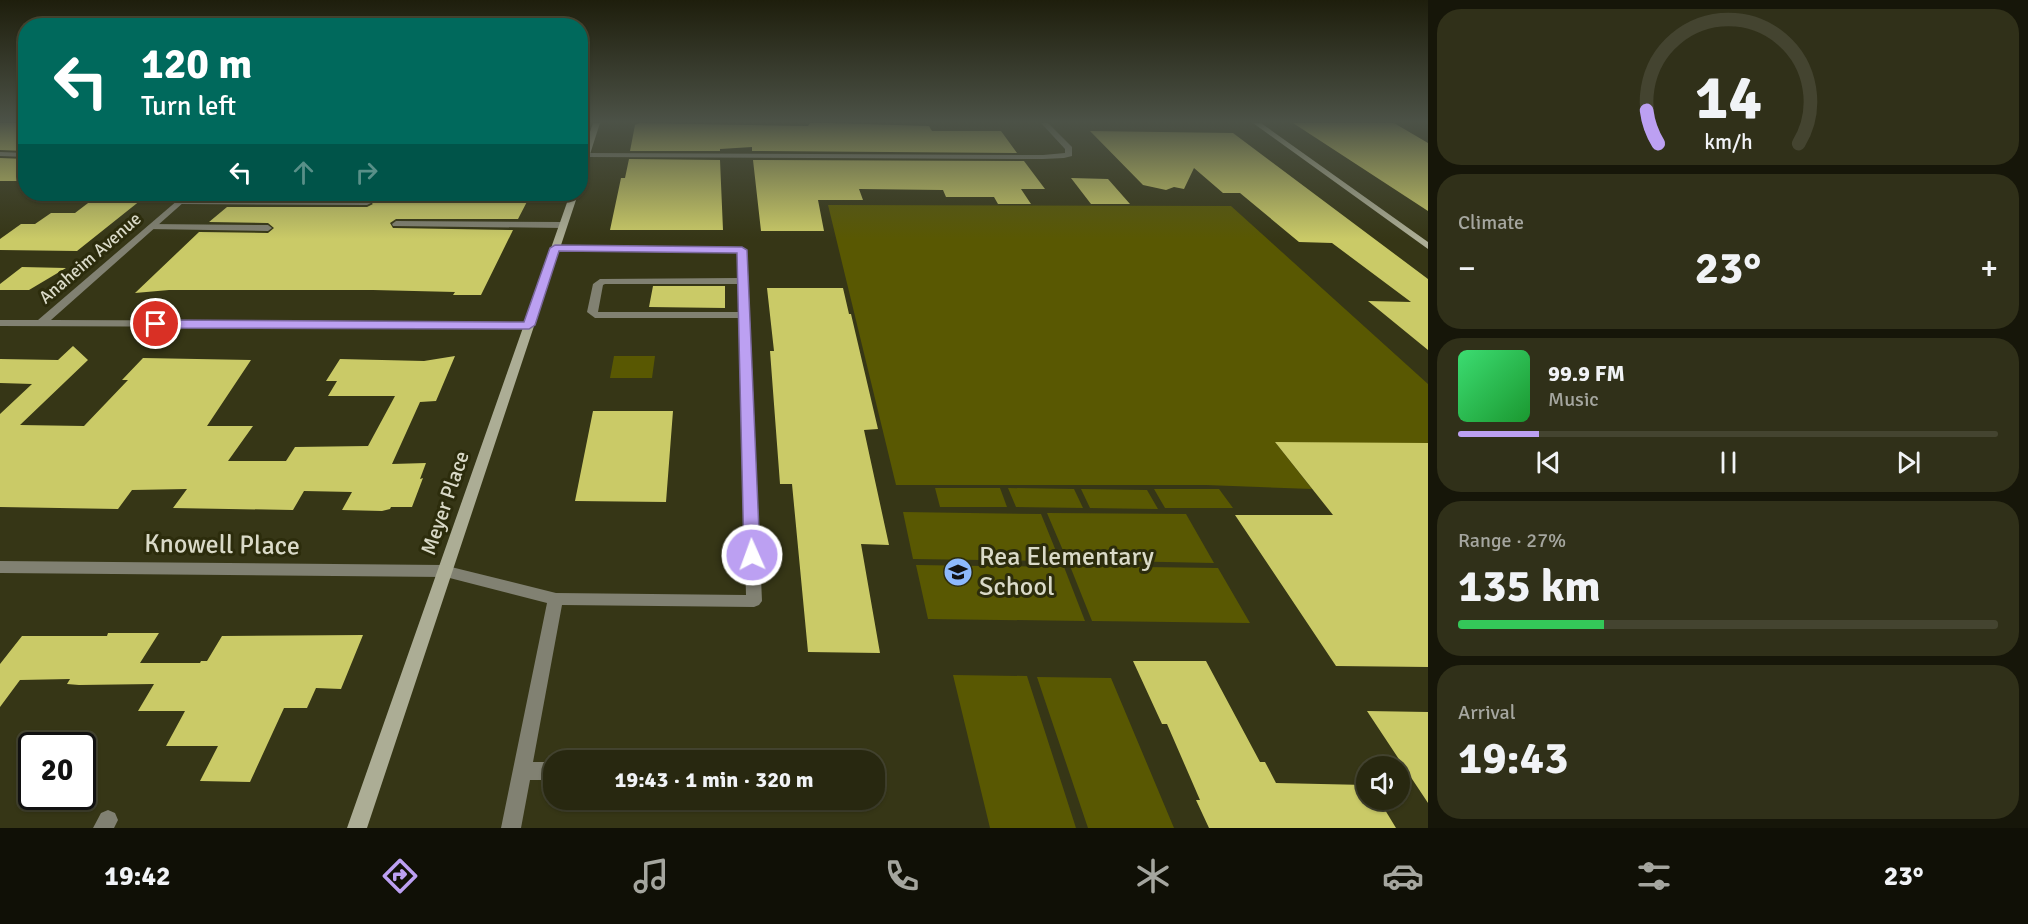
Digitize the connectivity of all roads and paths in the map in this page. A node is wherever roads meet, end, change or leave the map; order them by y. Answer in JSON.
{"nodes":[{"id":1,"x":1310,"y":162,"type":"edge"},
{"id":2,"x":571,"y":201,"type":"edge"},
{"id":3,"x":179,"y":202,"type":"joint"},
{"id":4,"x":367,"y":203,"type":"dead end"},
{"id":5,"x":396,"y":224,"type":"dead end"},
{"id":6,"x":563,"y":225,"type":"junction"},
{"id":7,"x":151,"y":227,"type":"junction"},
{"id":8,"x":268,"y":228,"type":"dead end"},
{"id":9,"x":1428,"y":246,"type":"edge"},
{"id":10,"x":555,"y":248,"type":"junction"},
{"id":11,"x":742,"y":281,"type":"junction"},
{"id":12,"x":743,"y":315,"type":"junction"},
{"id":13,"x":0,"y":323,"type":"edge"},
{"id":14,"x":39,"y":324,"type":"junction"},
{"id":15,"x":529,"y":325,"type":"junction"},
{"id":16,"x":0,"y":567,"type":"edge"},
{"id":17,"x":443,"y":571,"type":"junction"},
{"id":18,"x":556,"y":599,"type":"junction"},
{"id":19,"x":522,"y":771,"type":"junction"},
{"id":20,"x":543,"y":771,"type":"edge"},
{"id":21,"x":357,"y":828,"type":"edge"},
{"id":22,"x":511,"y":828,"type":"edge"}],
"edges":[{"from":1,"to":9,"type":"street"},
{"from":2,"to":6,"type":"street","name":"Meyer Place"},
{"from":3,"to":4,"type":"street"},
{"from":3,"to":7,"type":"street","name":"Anaheim Avenue"},
{"from":5,"to":6,"type":"street"},
{"from":6,"to":10,"type":"street","name":"Meyer Place"},
{"from":7,"to":8,"type":"street"},
{"from":7,"to":14,"type":"street","name":"Anaheim Avenue"},
{"from":10,"to":11,"type":"street"},
{"from":10,"to":15,"type":"street","name":"Meyer Place"},
{"from":11,"to":12,"type":"street"},
{"from":11,"to":12,"type":"street"},
{"from":12,"to":18,"type":"street","name":"Knowell Place"},
{"from":13,"to":14,"type":"street"},
{"from":14,"to":15,"type":"street"},
{"from":15,"to":17,"type":"street","name":"Meyer Place"},
{"from":16,"to":17,"type":"street","name":"Knowell Place"},
{"from":17,"to":18,"type":"street","name":"Knowell Place"},
{"from":17,"to":21,"type":"street","name":"Meyer Place"},
{"from":18,"to":19,"type":"street"},
{"from":19,"to":20,"type":"street"},
{"from":19,"to":22,"type":"street"}]}
